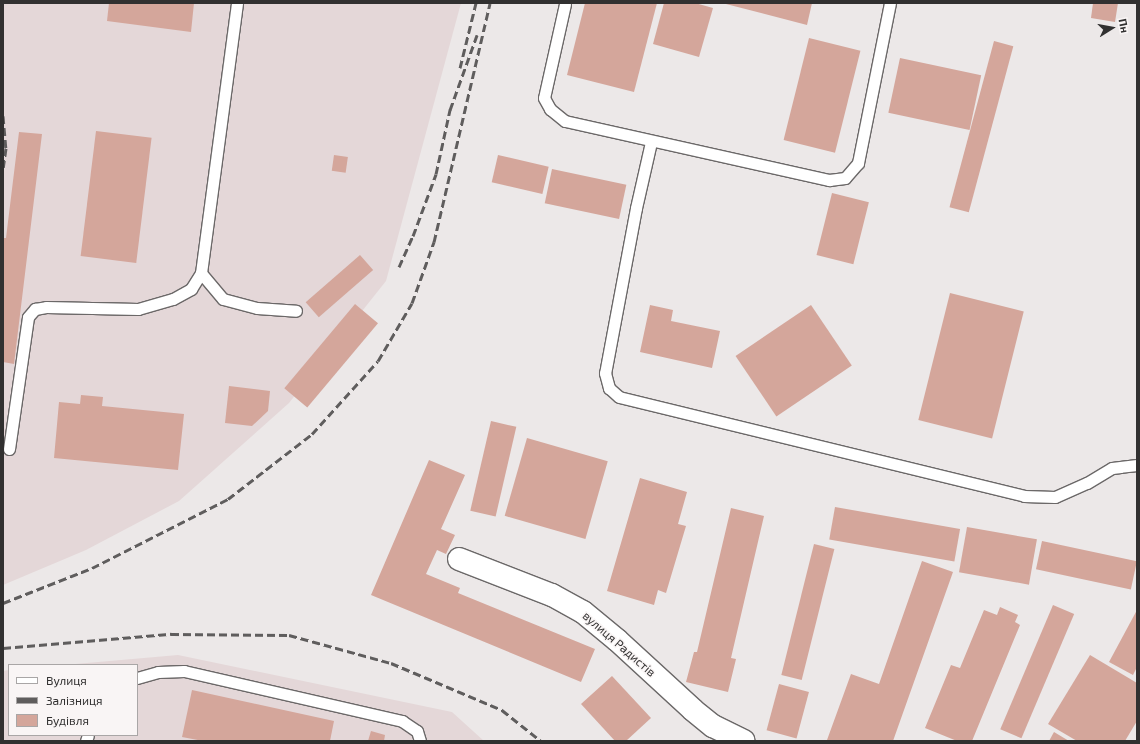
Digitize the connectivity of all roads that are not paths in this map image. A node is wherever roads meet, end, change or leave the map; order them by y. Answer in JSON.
{"nodes":[{"id":1,"x":237,"y":3,"type":"edge"},
{"id":2,"x":890,"y":3,"type":"edge"},
{"id":3,"x":565,"y":4,"type":"edge"},
{"id":4,"x":651,"y":142,"type":"junction"},
{"id":5,"x":202,"y":272,"type":"junction"},
{"id":6,"x":296,"y":311,"type":"dead end"},
{"id":7,"x":9,"y":449,"type":"dead end"},
{"id":8,"x":1137,"y":465,"type":"edge"},
{"id":9,"x":459,"y":559,"type":"dead end"},
{"id":10,"x":138,"y":678,"type":"edge"},
{"id":11,"x":420,"y":741,"type":"edge"},
{"id":12,"x":744,"y":741,"type":"edge"}],
"edges":[{"from":1,"to":5,"type":"lane"},
{"from":2,"to":4,"type":"lane"},
{"from":3,"to":4,"type":"lane"},
{"from":4,"to":8,"type":"lane"},
{"from":5,"to":6,"type":"lane"},
{"from":5,"to":7,"type":"lane"},
{"from":9,"to":12,"type":"street","name":"вулиця Радистів"},
{"from":10,"to":11,"type":"lane"}]}
